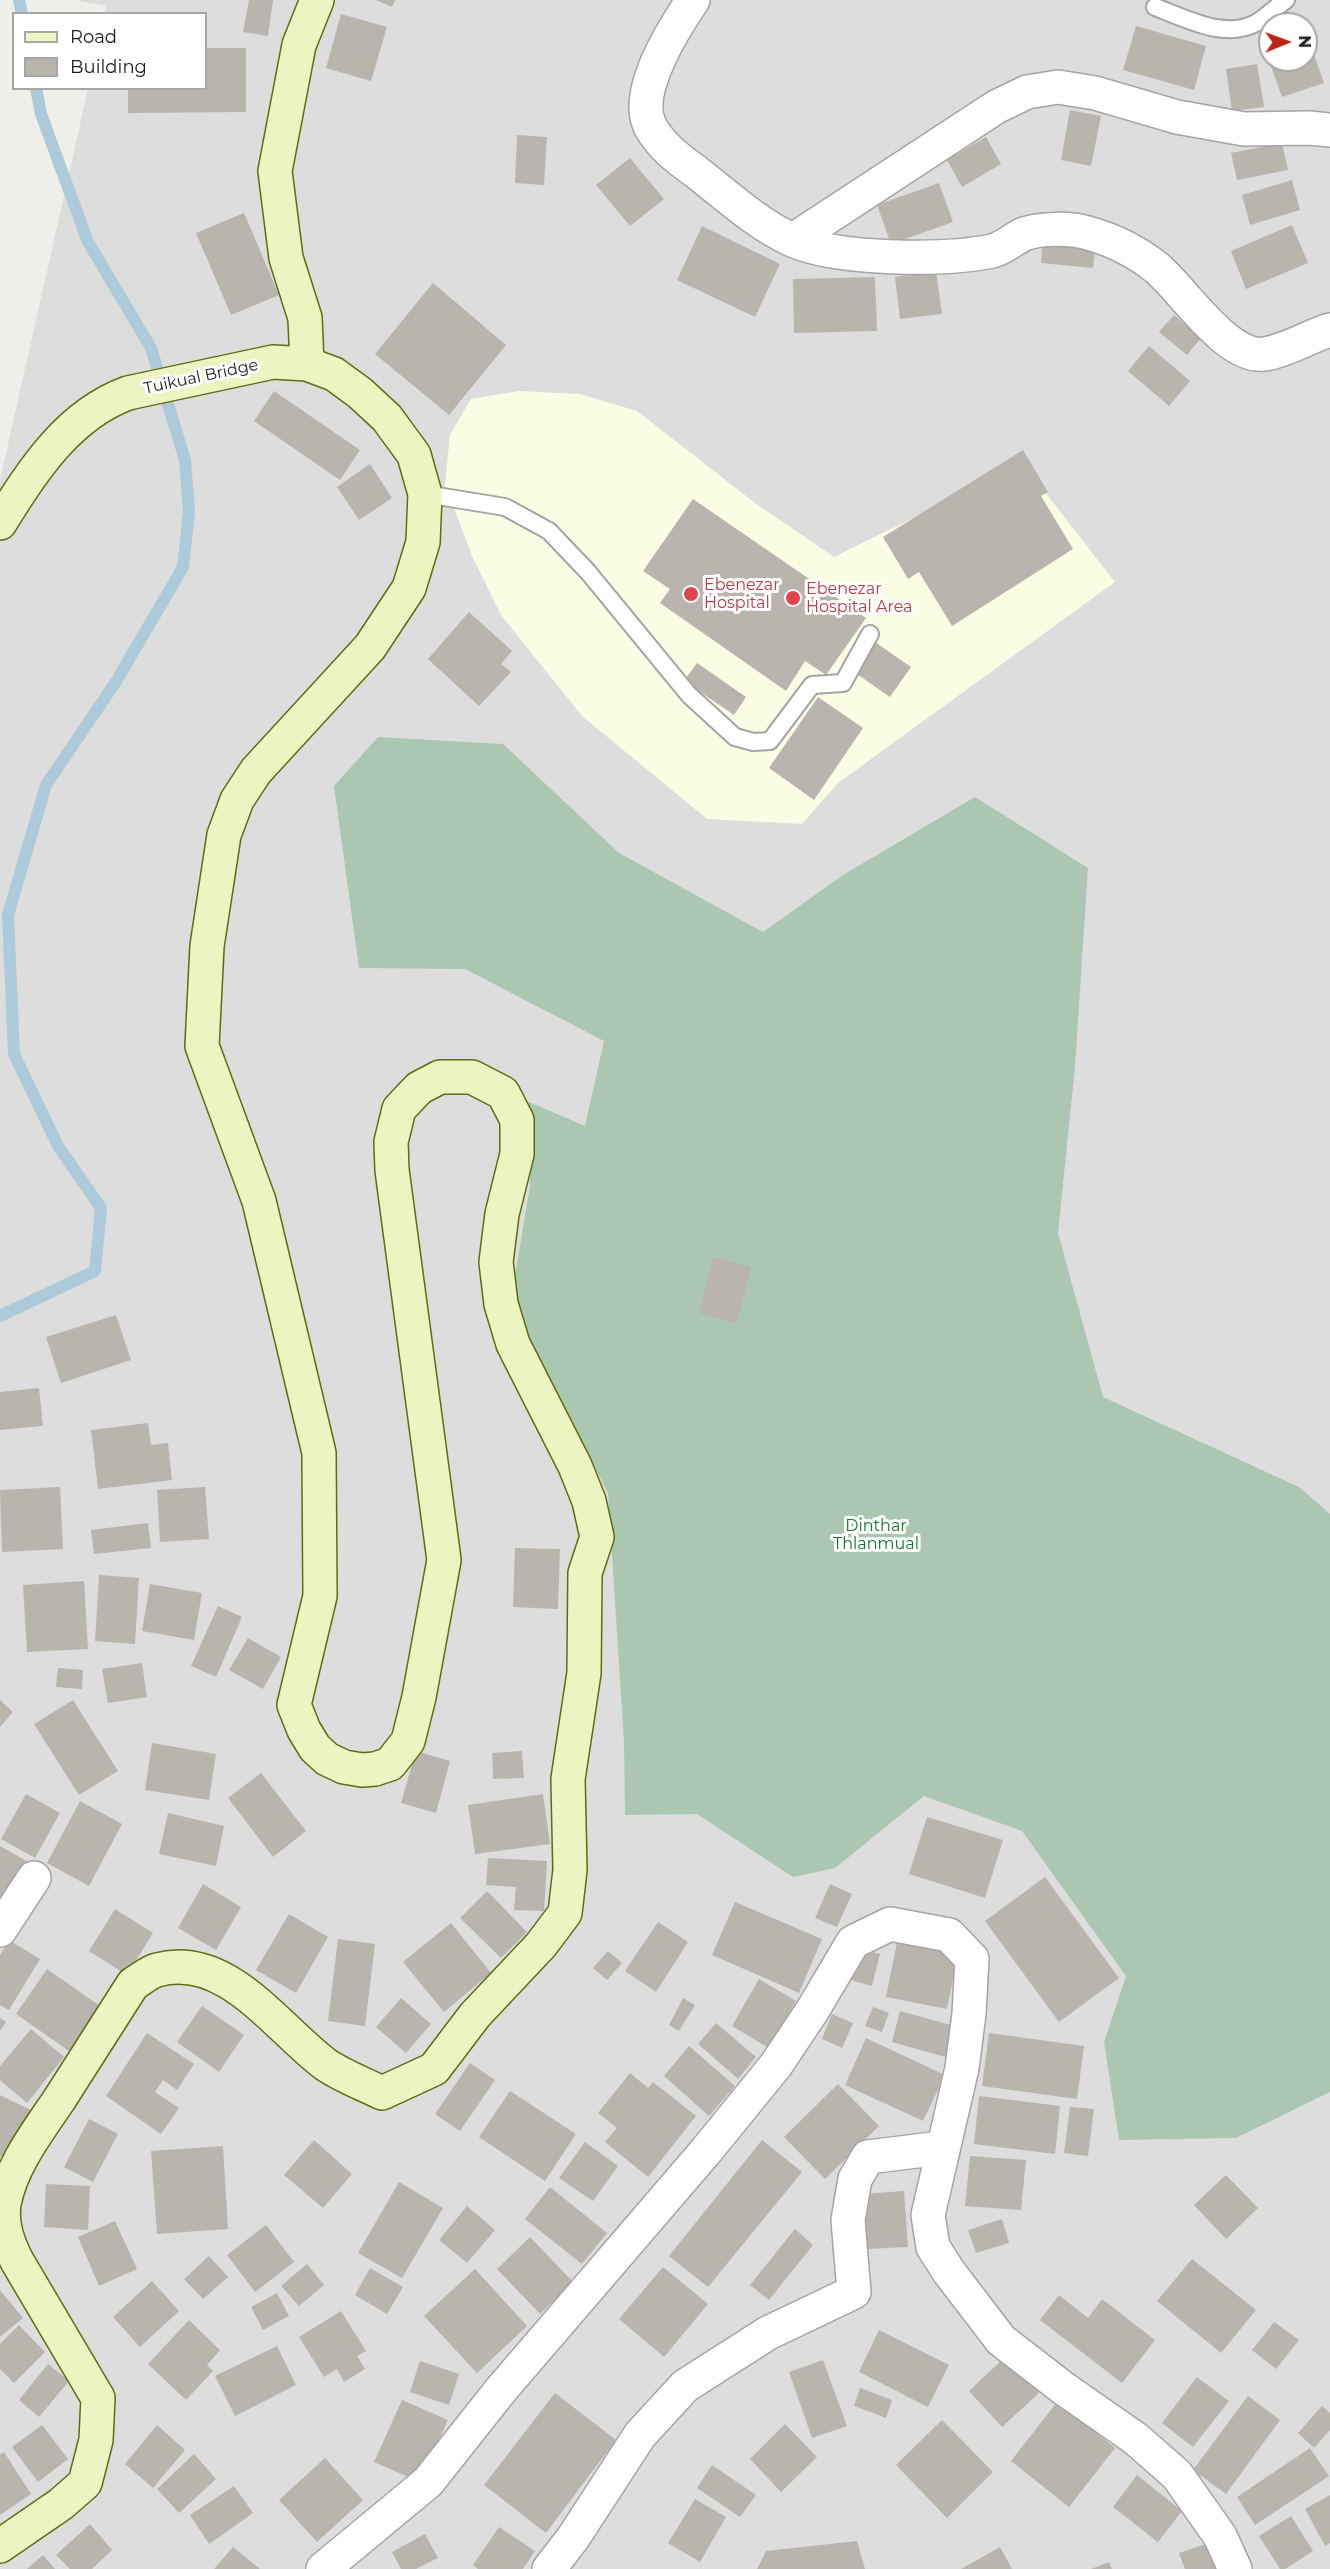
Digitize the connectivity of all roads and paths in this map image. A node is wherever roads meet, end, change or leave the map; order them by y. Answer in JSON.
{"nodes":[{"id":1,"x":317,"y":0,"type":"edge"},
{"id":2,"x":693,"y":0,"type":"edge"},
{"id":3,"x":1286,"y":0,"type":"edge"},
{"id":4,"x":1155,"y":7,"type":"dead end"},
{"id":5,"x":1330,"y":130,"type":"edge"},
{"id":6,"x":793,"y":240,"type":"junction"},
{"id":7,"x":1330,"y":330,"type":"edge"},
{"id":8,"x":308,"y":364,"type":"junction"},
{"id":9,"x":425,"y":494,"type":"junction"},
{"id":10,"x":0,"y":523,"type":"edge"},
{"id":11,"x":870,"y":634,"type":"dead end"},
{"id":12,"x":34,"y":1878,"type":"dead end"},
{"id":13,"x":0,"y":1930,"type":"edge"},
{"id":14,"x":941,"y":2148,"type":"junction"},
{"id":15,"x":0,"y":2546,"type":"edge"},
{"id":16,"x":323,"y":2569,"type":"edge"},
{"id":17,"x":549,"y":2569,"type":"edge"},
{"id":18,"x":1235,"y":2569,"type":"edge"}],
"edges":[{"from":1,"to":8,"type":"street"},
{"from":2,"to":6,"type":"street"},
{"from":3,"to":4,"type":"lane"},
{"from":5,"to":6,"type":"street"},
{"from":6,"to":7,"type":"street"},
{"from":8,"to":9,"type":"street"},
{"from":8,"to":10,"type":"street","name":"Tuikual Bridge"},
{"from":9,"to":11,"type":"lane"},
{"from":9,"to":15,"type":"street"},
{"from":12,"to":13,"type":"street"},
{"from":14,"to":16,"type":"street"},
{"from":14,"to":17,"type":"street"},
{"from":14,"to":18,"type":"street"}]}
